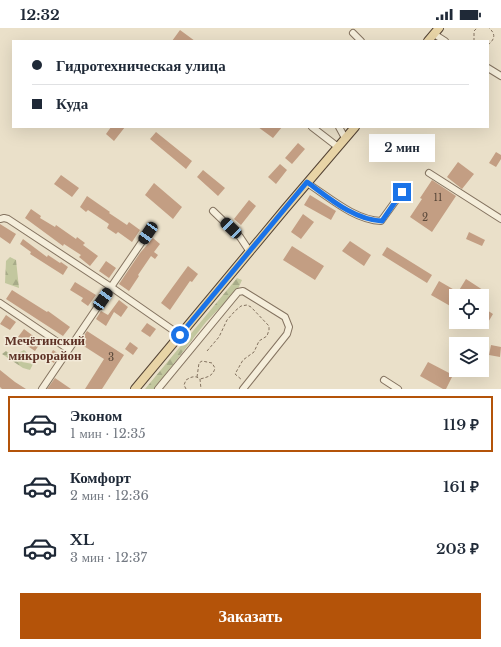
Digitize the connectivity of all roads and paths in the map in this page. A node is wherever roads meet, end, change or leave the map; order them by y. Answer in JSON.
{"nodes":[{"id":1,"x":477,"y":28,"type":"edge"},
{"id":2,"x":489,"y":28,"type":"edge"},
{"id":3,"x":436,"y":31,"type":"edge"},
{"id":4,"x":353,"y":33,"type":"dead end"},
{"id":5,"x":360,"y":40,"type":"edge"},
{"id":6,"x":429,"y":40,"type":"edge"},
{"id":7,"x":444,"y":40,"type":"edge"},
{"id":8,"x":474,"y":40,"type":"edge"},
{"id":9,"x":489,"y":44,"type":"edge"},
{"id":10,"x":489,"y":69,"type":"edge"},
{"id":11,"x":501,"y":76,"type":"edge"},
{"id":12,"x":313,"y":128,"type":"edge"},
{"id":13,"x":339,"y":128,"type":"edge"},
{"id":14,"x":354,"y":128,"type":"edge"},
{"id":15,"x":345,"y":138,"type":"junction"},
{"id":16,"x":338,"y":147,"type":"junction"},
{"id":17,"x":429,"y":173,"type":"dead end"},
{"id":18,"x":307,"y":182,"type":"junction"},
{"id":19,"x":402,"y":192,"type":"dead end"},
{"id":20,"x":213,"y":211,"type":"dead end"},
{"id":21,"x":0,"y":219,"type":"edge"},
{"id":22,"x":501,"y":219,"type":"edge"},
{"id":23,"x":148,"y":233,"type":"dead end"},
{"id":24,"x":250,"y":252,"type":"junction"},
{"id":25,"x":111,"y":286,"type":"junction"},
{"id":26,"x":0,"y":303,"type":"edge"},
{"id":27,"x":180,"y":335,"type":"junction"},
{"id":28,"x":68,"y":349,"type":"junction"},
{"id":29,"x":207,"y":352,"type":"dead end"},
{"id":30,"x":197,"y":377,"type":"junction"},
{"id":31,"x":200,"y":379,"type":"junction"},
{"id":32,"x":384,"y":380,"type":"dead end"},
{"id":33,"x":247,"y":383,"type":"junction"},
{"id":34,"x":42,"y":389,"type":"edge"},
{"id":35,"x":135,"y":389,"type":"edge"},
{"id":36,"x":158,"y":389,"type":"edge"},
{"id":37,"x":186,"y":389,"type":"edge"},
{"id":38,"x":202,"y":389,"type":"edge"},
{"id":39,"x":242,"y":389,"type":"edge"},
{"id":40,"x":398,"y":389,"type":"edge"}],
"edges":[{"from":1,"to":8,"type":"path"},
{"from":2,"to":9,"type":"path"},
{"from":3,"to":6,"type":"main road"},
{"from":3,"to":7,"type":"street"},
{"from":4,"to":5,"type":"street"},
{"from":10,"to":11,"type":"street"},
{"from":12,"to":16,"type":"street"},
{"from":13,"to":15,"type":"street"},
{"from":14,"to":15,"type":"main road"},
{"from":15,"to":16,"type":"main road"},
{"from":16,"to":18,"type":"main road"},
{"from":17,"to":22,"type":"street"},
{"from":18,"to":19,"type":"street"},
{"from":18,"to":24,"type":"main road"},
{"from":20,"to":24,"type":"street"},
{"from":21,"to":25,"type":"street"},
{"from":23,"to":25,"type":"street"},
{"from":24,"to":27,"type":"main road"},
{"from":25,"to":27,"type":"street"},
{"from":25,"to":28,"type":"street"},
{"from":26,"to":28,"type":"street"},
{"from":27,"to":35,"type":"main road"},
{"from":28,"to":34,"type":"street"},
{"from":29,"to":33,"type":"path"},
{"from":30,"to":31,"type":"path"},
{"from":30,"to":31,"type":"path"},
{"from":30,"to":37,"type":"path"},
{"from":31,"to":38,"type":"path"},
{"from":32,"to":40,"type":"street"},
{"from":33,"to":36,"type":"street"},
{"from":33,"to":39,"type":"street"}]}
